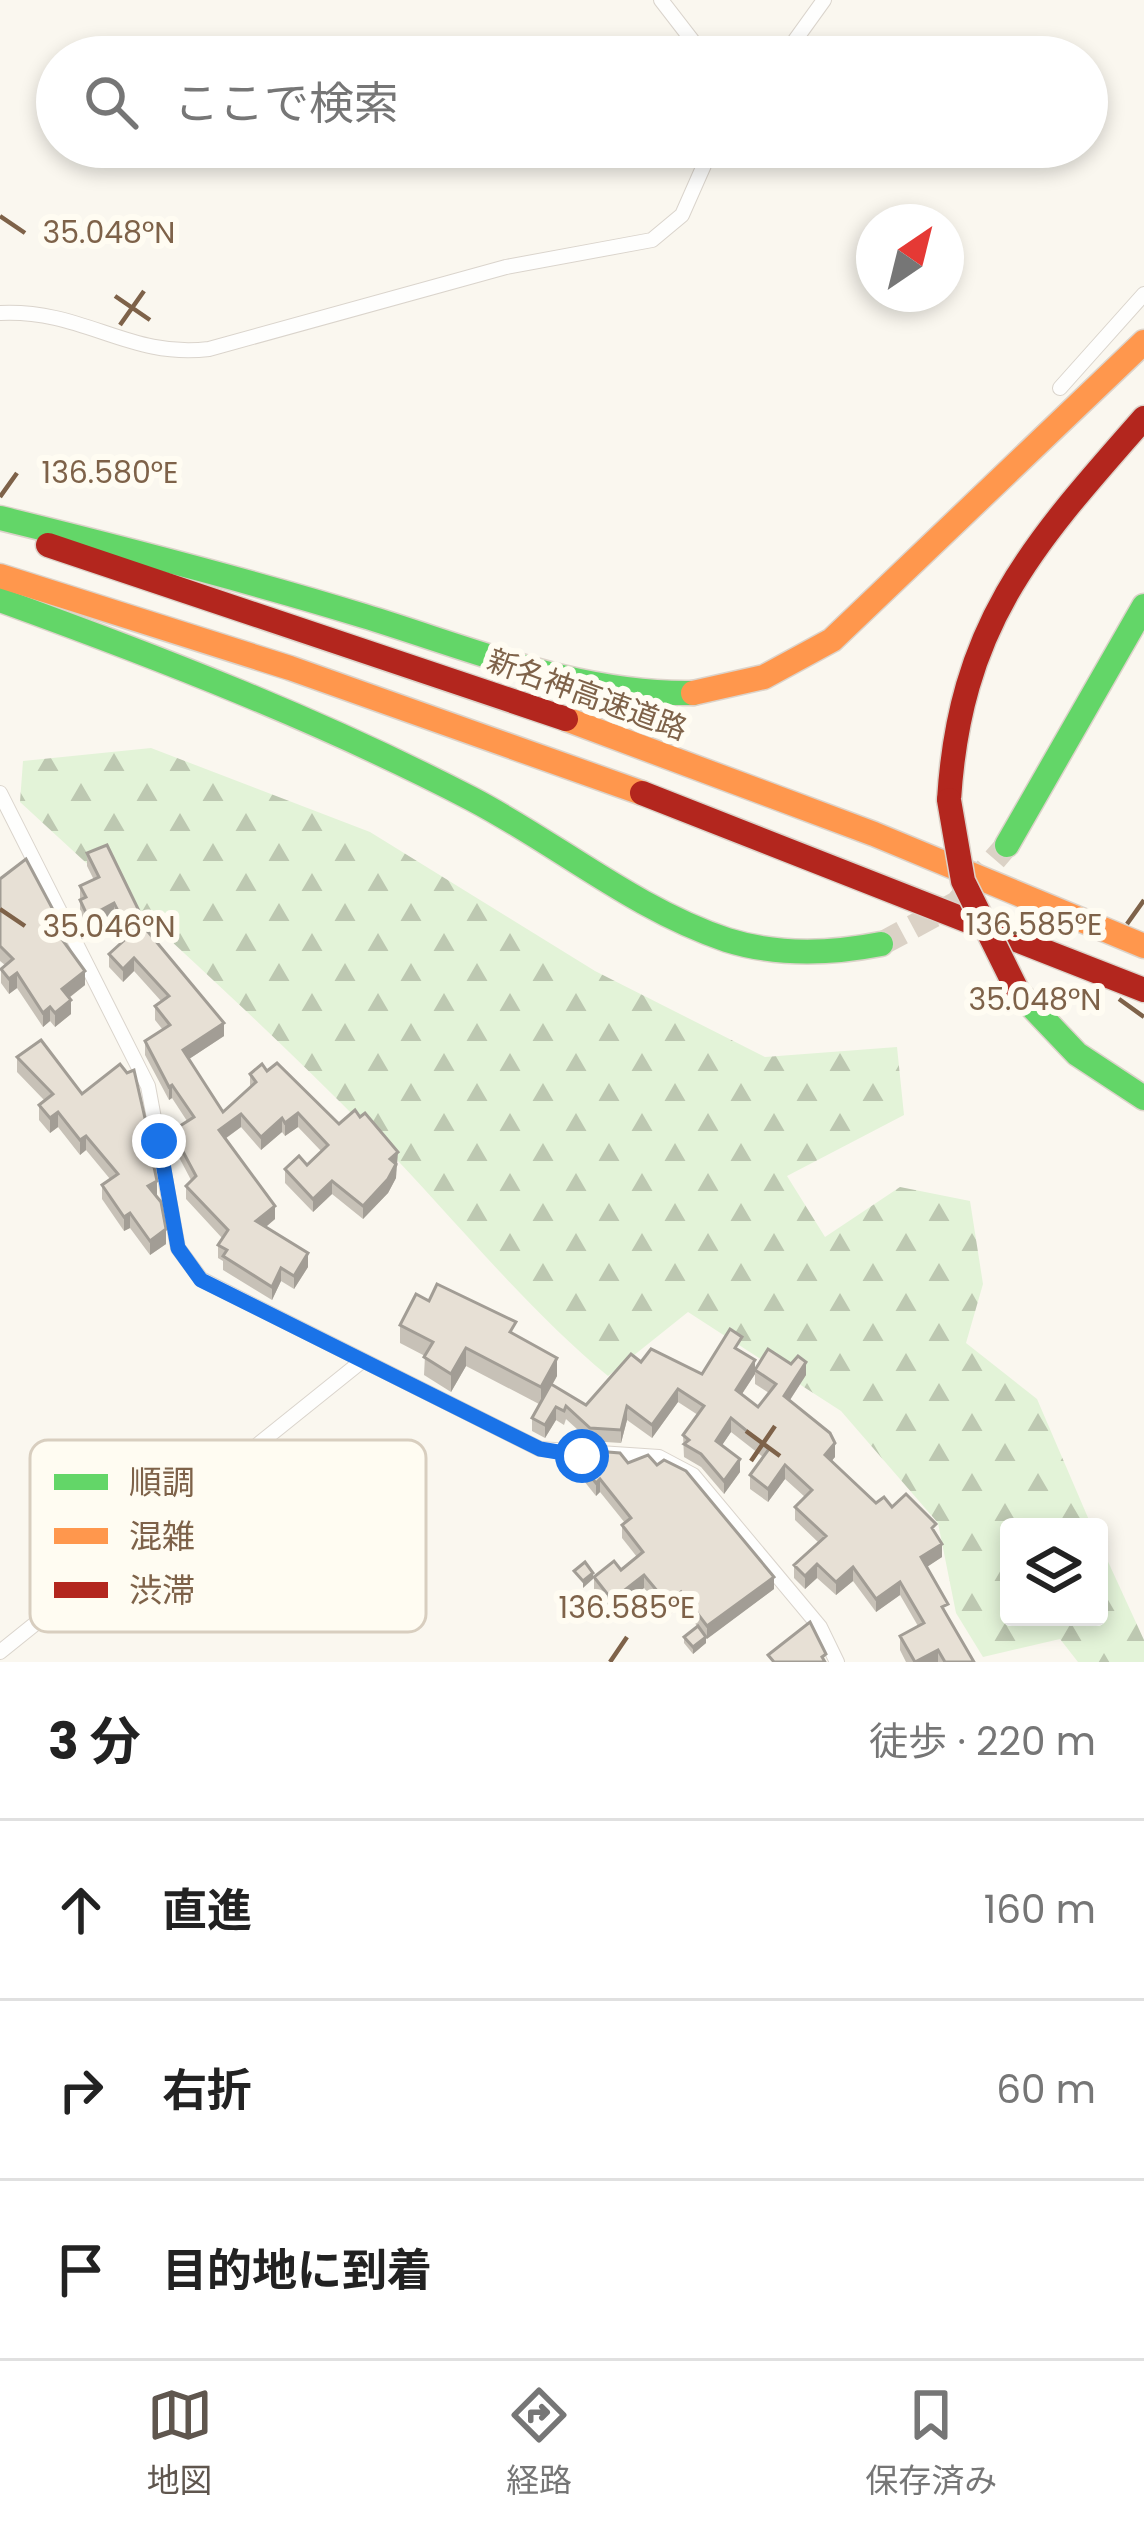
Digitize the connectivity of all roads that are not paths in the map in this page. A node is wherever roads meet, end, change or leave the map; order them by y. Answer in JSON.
{"nodes":[{"id":1,"x":661,"y":0,"type":"edge"},
{"id":2,"x":824,"y":0,"type":"edge"},
{"id":3,"x":689,"y":36,"type":"edge"},
{"id":4,"x":798,"y":36,"type":"edge"},
{"id":5,"x":703,"y":168,"type":"edge"},
{"id":6,"x":1144,"y":294,"type":"edge"},
{"id":7,"x":0,"y":313,"type":"edge"},
{"id":8,"x":1144,"y":342,"type":"edge"},
{"id":9,"x":1060,"y":388,"type":"dead end"},
{"id":10,"x":1144,"y":418,"type":"edge"},
{"id":11,"x":0,"y":518,"type":"edge"},
{"id":12,"x":0,"y":530,"type":"edge"},
{"id":13,"x":0,"y":576,"type":"edge"},
{"id":14,"x":0,"y":600,"type":"edge"},
{"id":15,"x":1144,"y":606,"type":"edge"},
{"id":16,"x":0,"y":793,"type":"edge"},
{"id":17,"x":1007,"y":845,"type":"tunnel mouth"},
{"id":18,"x":880,"y":944,"type":"tunnel mouth"},
{"id":19,"x":1144,"y":946,"type":"edge"},
{"id":20,"x":1144,"y":990,"type":"edge"},
{"id":21,"x":1144,"y":1098,"type":"edge"},
{"id":22,"x":362,"y":1361,"type":"junction"},
{"id":23,"x":264,"y":1440,"type":"edge"},
{"id":24,"x":30,"y":1628,"type":"edge"},
{"id":25,"x":0,"y":1652,"type":"edge"},
{"id":26,"x":837,"y":1662,"type":"edge"}],
"edges":[{"from":1,"to":3,"type":"street"},
{"from":2,"to":4,"type":"street"},
{"from":5,"to":7,"type":"street"},
{"from":6,"to":9,"type":"street"},
{"from":8,"to":11,"type":"highway"},
{"from":10,"to":21,"type":"highway","bridge":true},
{"from":12,"to":19,"type":"highway","name":"新名神高速道路"},
{"from":13,"to":20,"type":"highway"},
{"from":14,"to":18,"type":"highway"},
{"from":15,"to":17,"type":"highway"},
{"from":16,"to":22,"type":"street"},
{"from":22,"to":23,"type":"street"},
{"from":22,"to":26,"type":"street"},
{"from":24,"to":25,"type":"street"}]}
